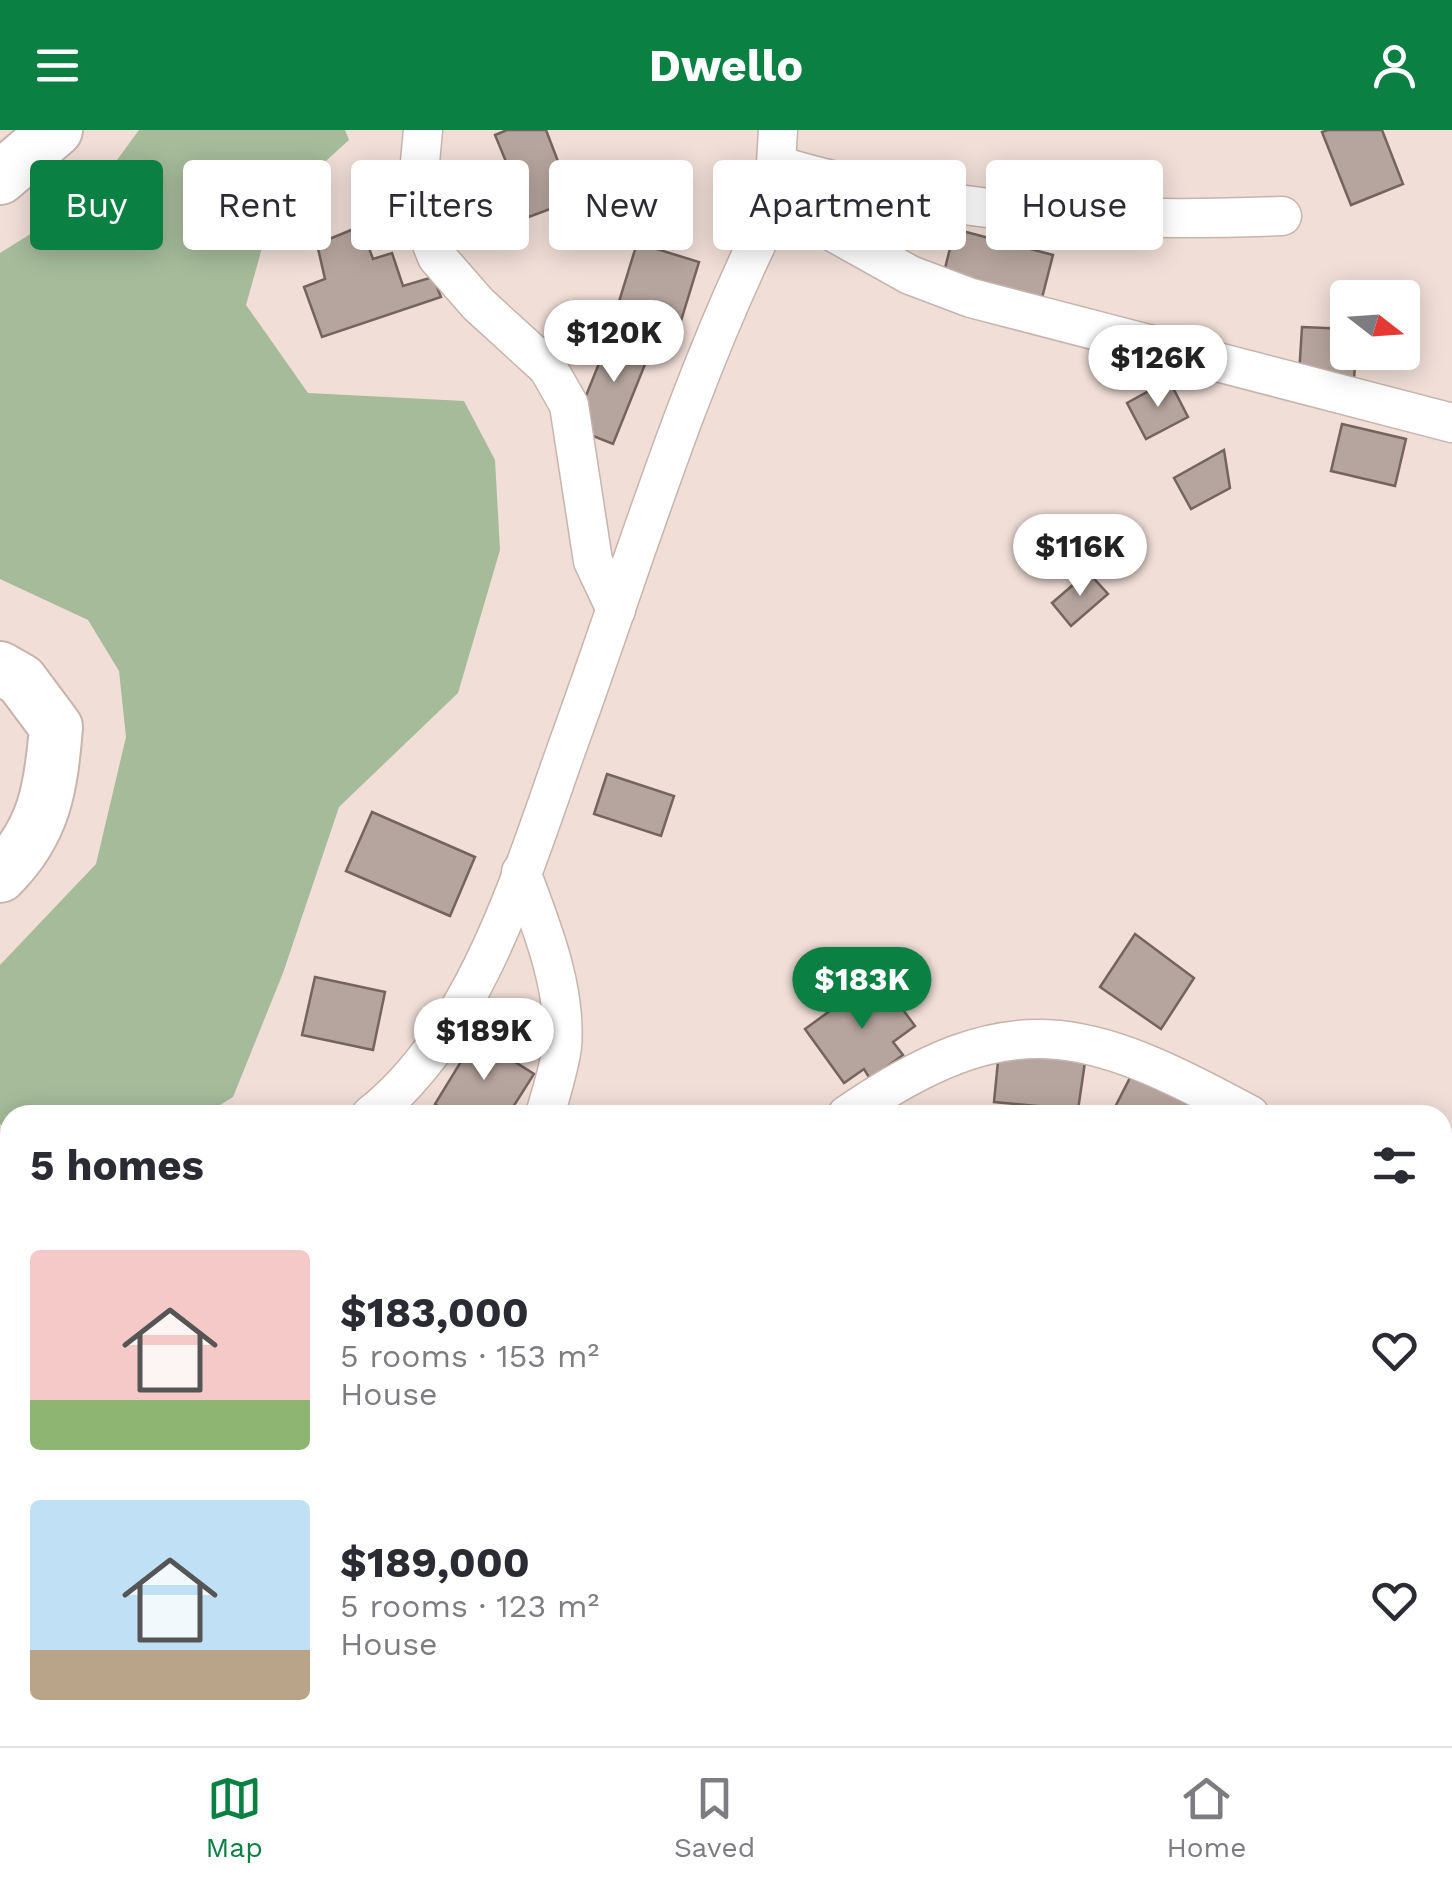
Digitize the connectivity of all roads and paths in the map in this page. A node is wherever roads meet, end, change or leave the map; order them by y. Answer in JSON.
{"nodes":[{"id":1,"x":56,"y":130,"type":"edge"},
{"id":2,"x":423,"y":130,"type":"edge"},
{"id":3,"x":0,"y":178,"type":"edge"},
{"id":4,"x":966,"y":206,"type":"edge"},
{"id":5,"x":1282,"y":216,"type":"dead end"},
{"id":6,"x":744,"y":250,"type":"edge"},
{"id":7,"x":880,"y":250,"type":"edge"},
{"id":8,"x":1452,"y":423,"type":"edge"},
{"id":9,"x":616,"y":610,"type":"junction"},
{"id":10,"x":0,"y":668,"type":"edge"},
{"id":11,"x":521,"y":872,"type":"junction"},
{"id":12,"x":0,"y":876,"type":"edge"},
{"id":13,"x":381,"y":1105,"type":"edge"},
{"id":14,"x":547,"y":1105,"type":"edge"},
{"id":15,"x":862,"y":1105,"type":"edge"},
{"id":16,"x":1231,"y":1105,"type":"edge"}],
"edges":[{"from":1,"to":3,"type":"main road"},
{"from":2,"to":9,"type":"street"},
{"from":4,"to":5,"type":"street"},
{"from":6,"to":9,"type":"street"},
{"from":7,"to":8,"type":"street"},
{"from":9,"to":11,"type":"street"},
{"from":10,"to":12,"type":"main road"},
{"from":11,"to":13,"type":"street"},
{"from":11,"to":14,"type":"street"},
{"from":15,"to":16,"type":"street"}]}
